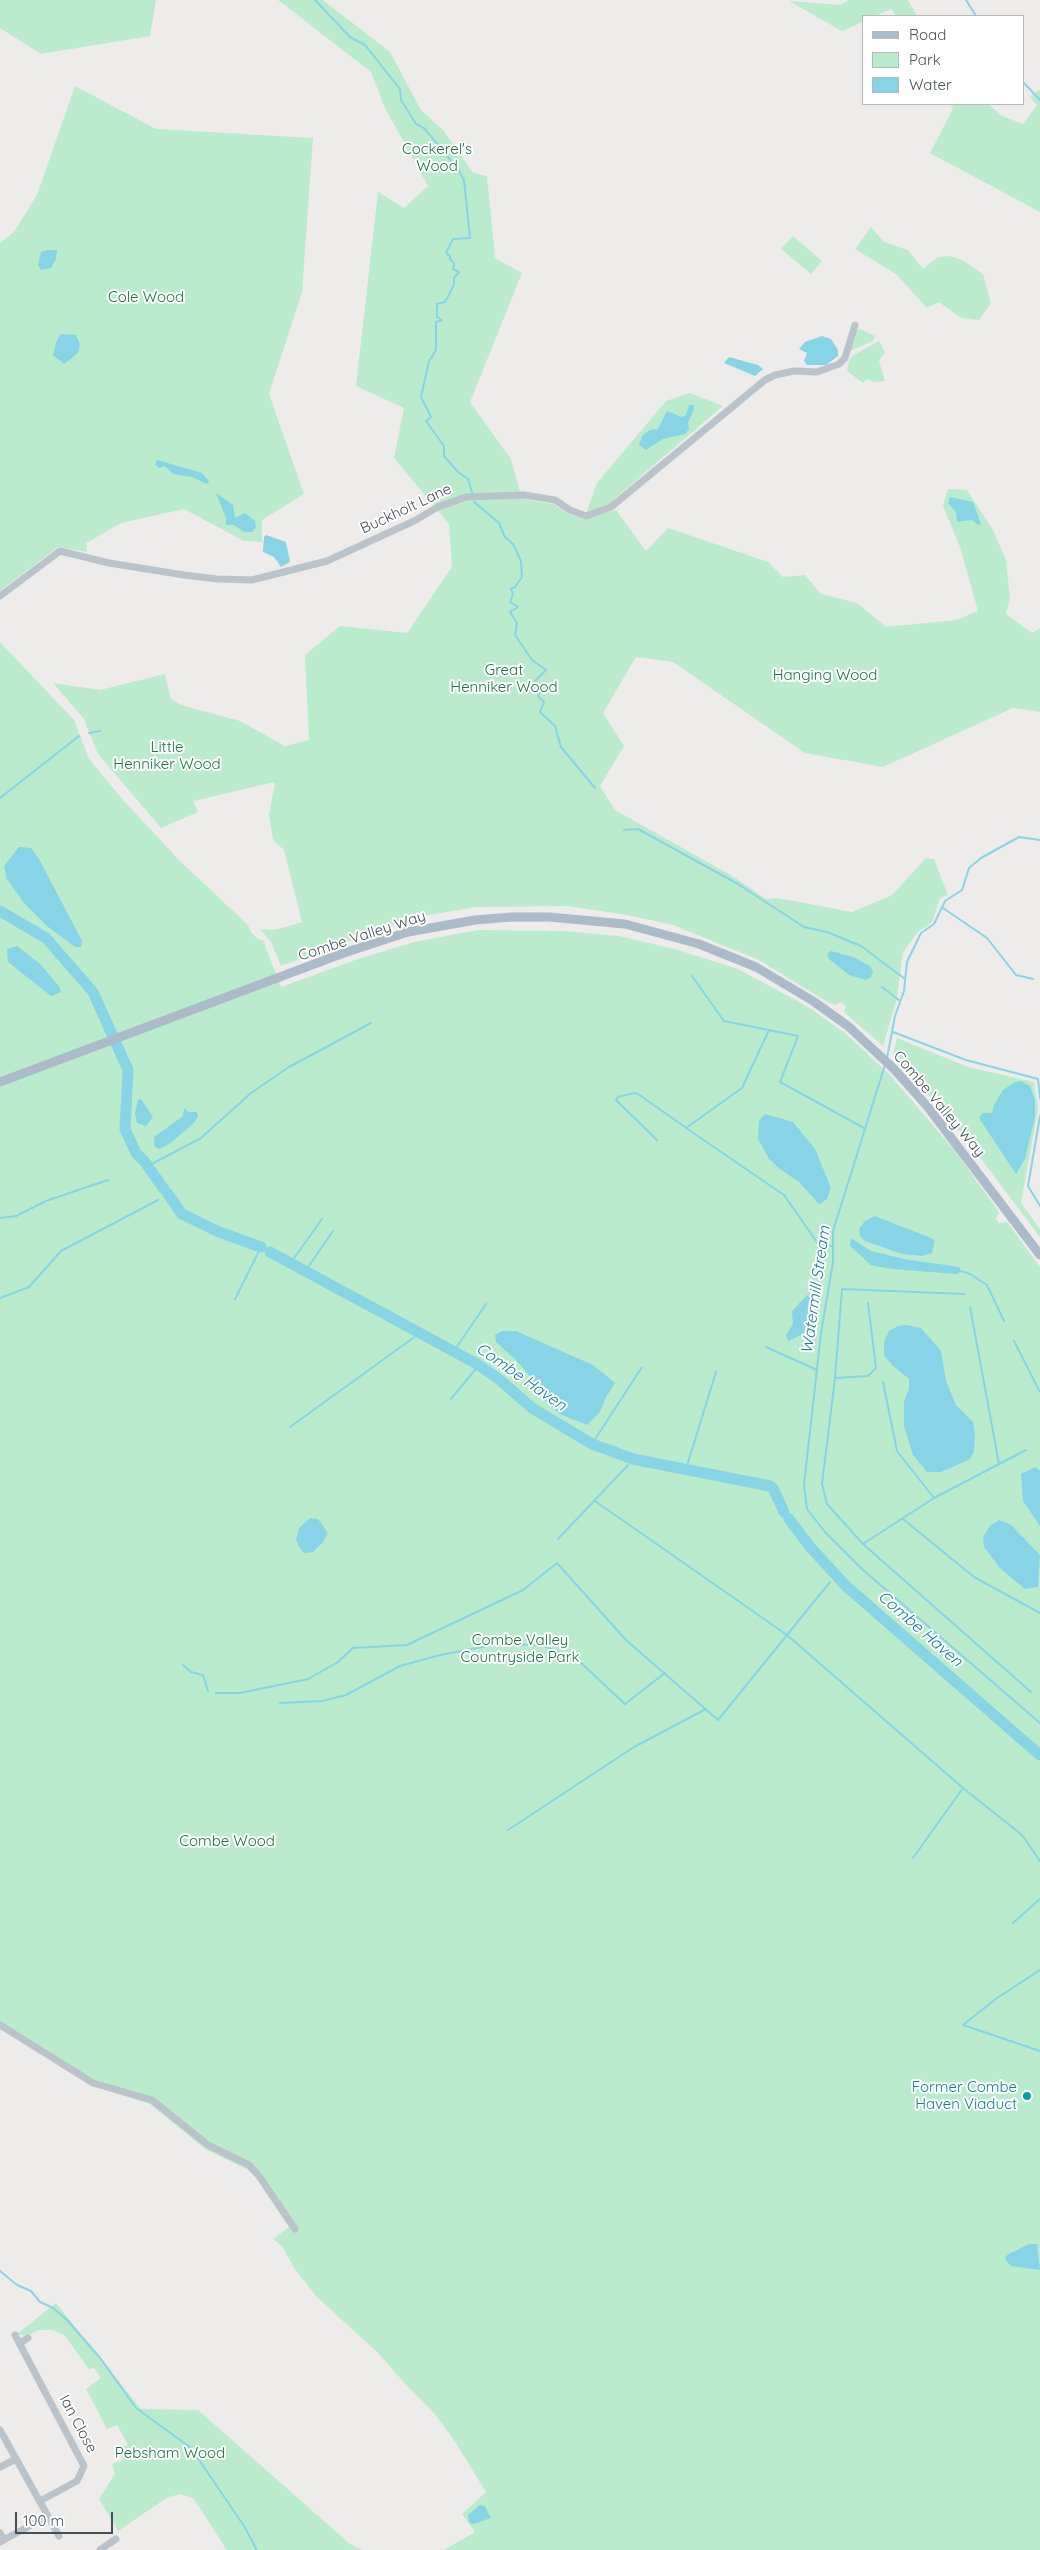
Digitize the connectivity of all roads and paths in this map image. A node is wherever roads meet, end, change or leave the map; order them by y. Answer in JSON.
{"nodes":[{"id":1,"x":855,"y":325,"type":"dead end"},
{"id":2,"x":0,"y":596,"type":"edge"},
{"id":3,"x":0,"y":1082,"type":"edge"},
{"id":4,"x":1040,"y":1255,"type":"edge"},
{"id":5,"x":0,"y":2025,"type":"edge"},
{"id":6,"x":295,"y":2229,"type":"dead end"},
{"id":7,"x":15,"y":2335,"type":"dead end"},
{"id":8,"x":28,"y":2338,"type":"dead end"},
{"id":9,"x":20,"y":2343,"type":"junction"},
{"id":10,"x":0,"y":2430,"type":"edge"},
{"id":11,"x":16,"y":2459,"type":"junction"},
{"id":12,"x":0,"y":2467,"type":"edge"},
{"id":13,"x":40,"y":2501,"type":"junction"},
{"id":14,"x":48,"y":2516,"type":"junction"},
{"id":15,"x":0,"y":2533,"type":"edge"},
{"id":16,"x":59,"y":2536,"type":"dead end"},
{"id":17,"x":116,"y":2539,"type":"dead end"},
{"id":18,"x":2,"y":2541,"type":"edge"},
{"id":19,"x":100,"y":2550,"type":"edge"}],
"edges":[{"from":1,"to":2,"type":"street","name":"Buckholt Lane"},
{"from":3,"to":4,"type":"main road","name":"Combe Valley Way"},
{"from":5,"to":6,"type":"street"},
{"from":7,"to":9,"type":"street","name":"Ian Close"},
{"from":8,"to":9,"type":"street"},
{"from":9,"to":13,"type":"street","name":"Ian Close"},
{"from":10,"to":11,"type":"street"},
{"from":11,"to":12,"type":"street"},
{"from":11,"to":13,"type":"street"},
{"from":13,"to":14,"type":"street"},
{"from":14,"to":16,"type":"street"},
{"from":14,"to":18,"type":"street"},
{"from":15,"to":18,"type":"street"},
{"from":17,"to":19,"type":"street"}]}
